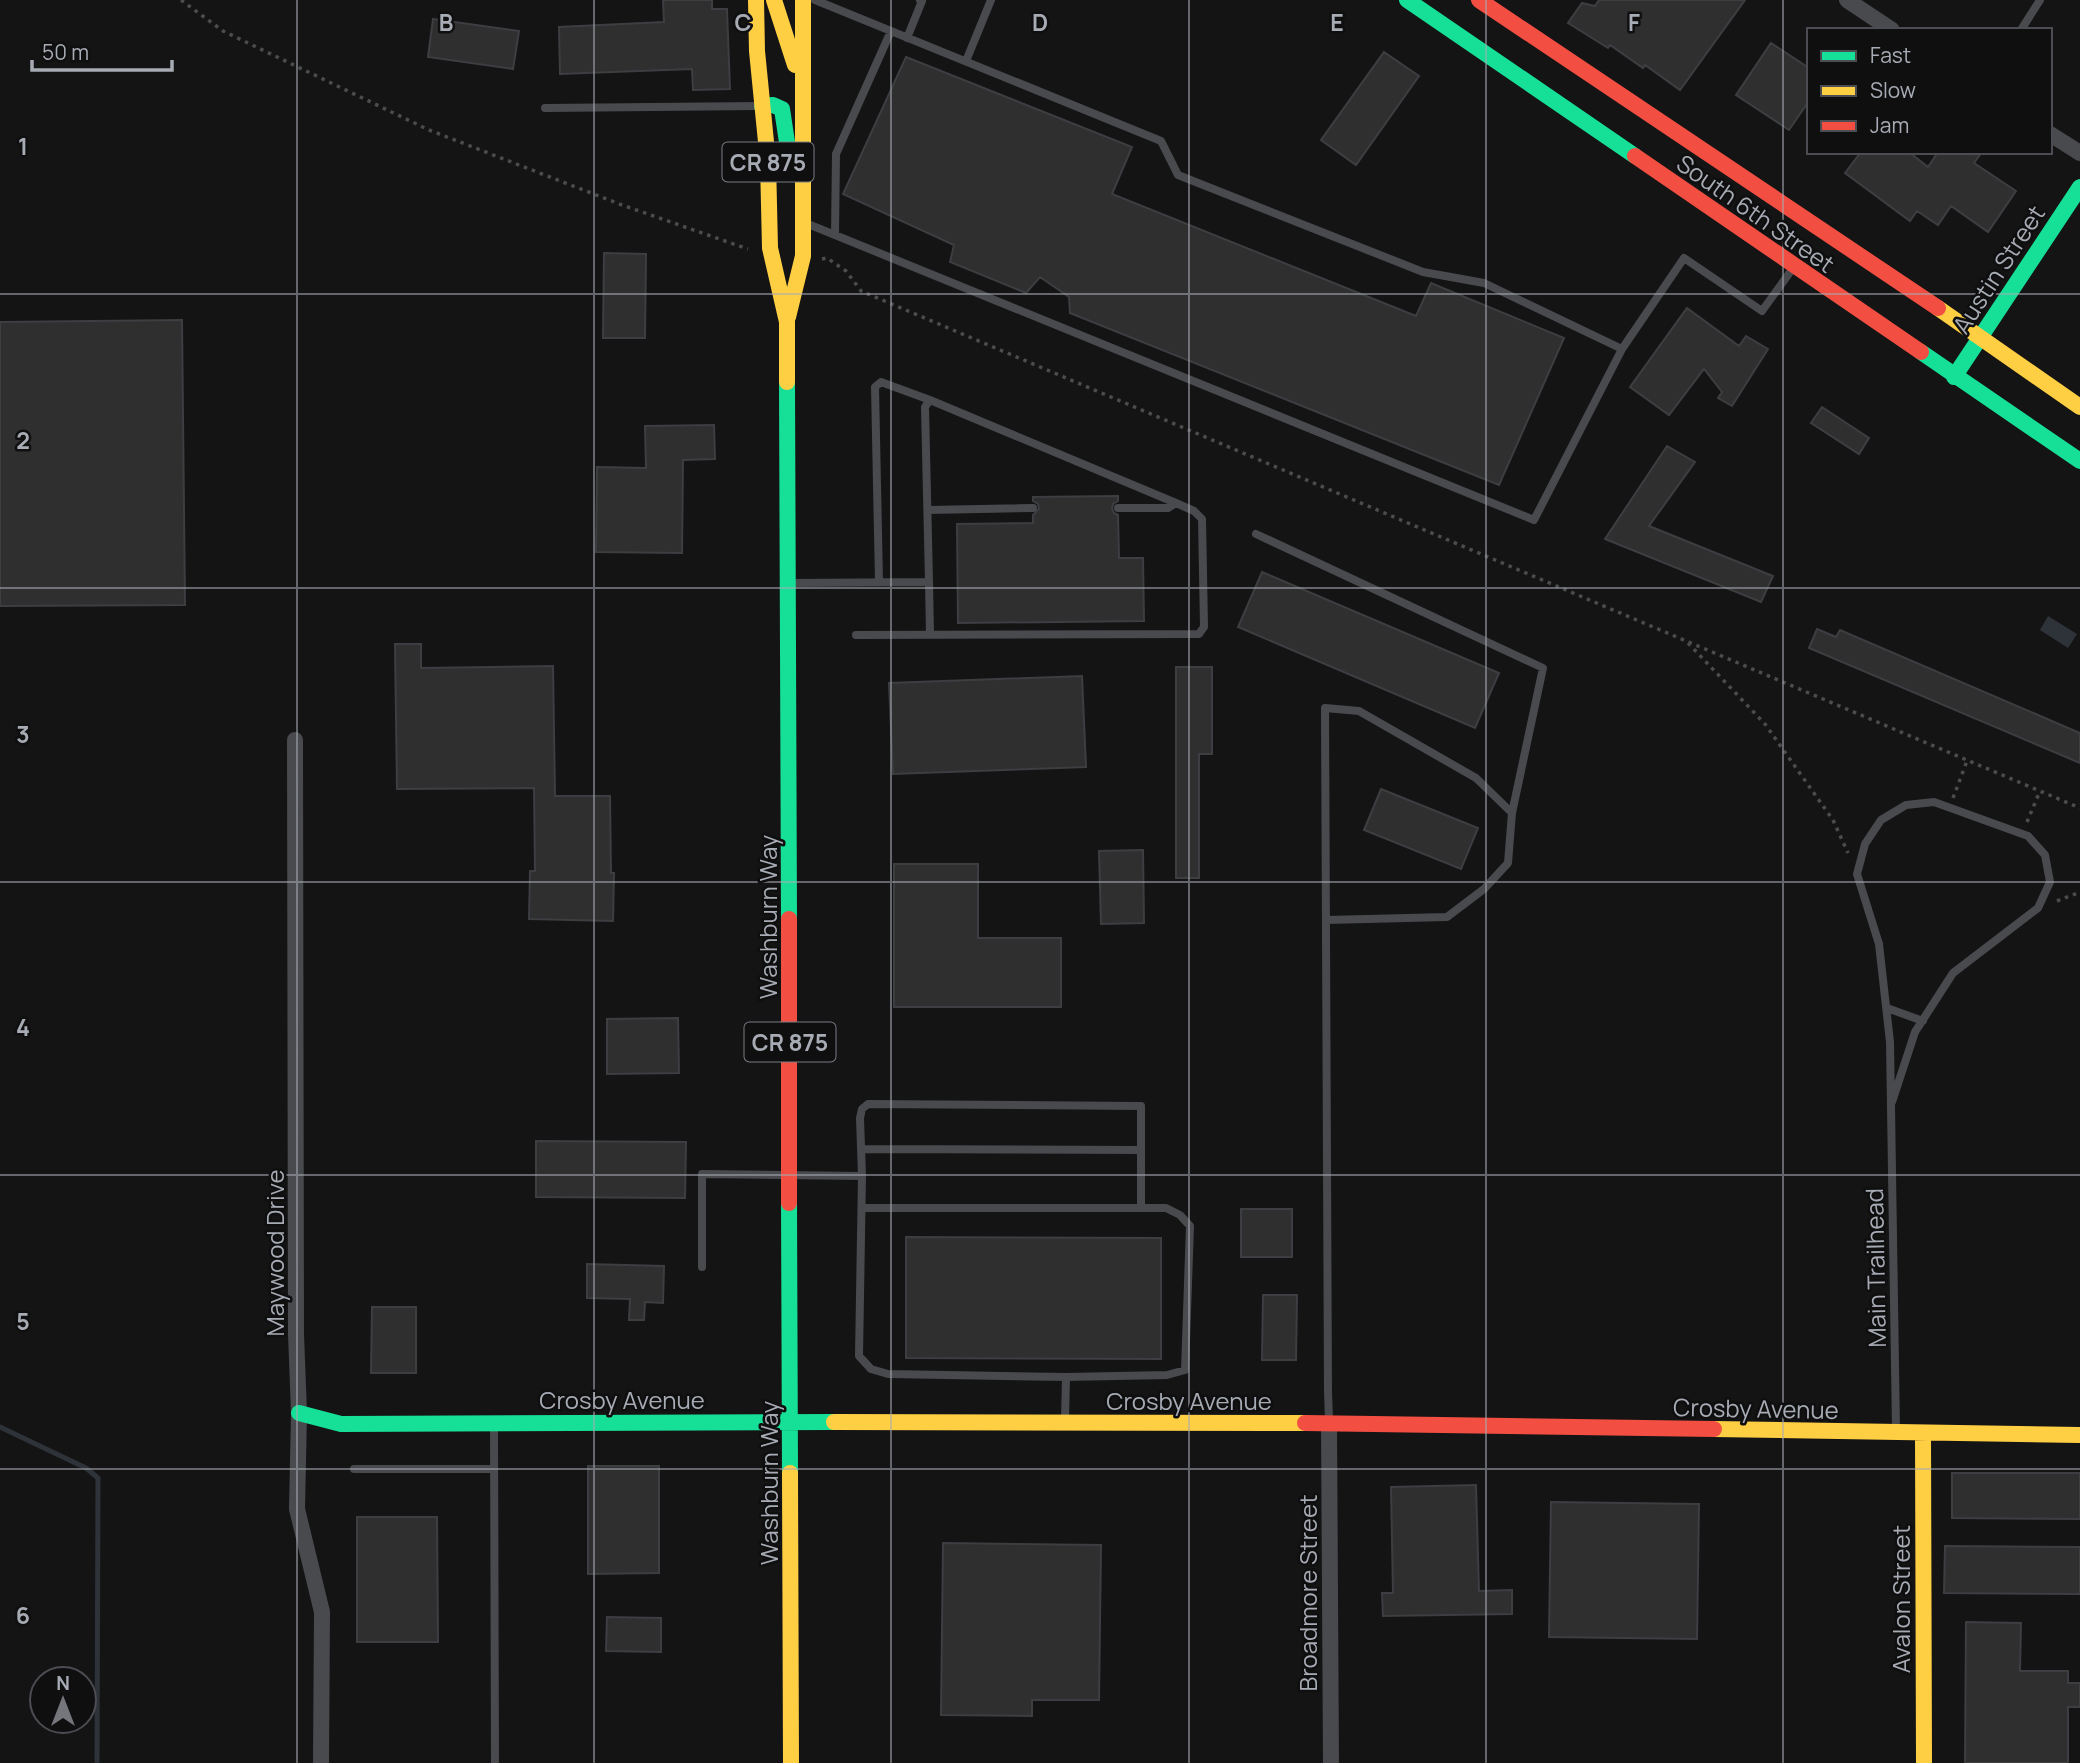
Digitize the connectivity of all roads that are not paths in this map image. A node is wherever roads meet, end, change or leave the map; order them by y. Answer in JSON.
{"nodes":[{"id":1,"x":756,"y":0,"type":"edge"},
{"id":2,"x":774,"y":0,"type":"edge"},
{"id":3,"x":803,"y":0,"type":"edge"},
{"id":4,"x":815,"y":0,"type":"edge"},
{"id":5,"x":920,"y":0,"type":"edge"},
{"id":6,"x":991,"y":0,"type":"edge"},
{"id":7,"x":1407,"y":0,"type":"edge"},
{"id":8,"x":1479,"y":0,"type":"edge"},
{"id":9,"x":1847,"y":0,"type":"edge"},
{"id":10,"x":2040,"y":0,"type":"edge"},
{"id":11,"x":1889,"y":28,"type":"edge"},
{"id":12,"x":2022,"y":28,"type":"edge"},
{"id":13,"x":891,"y":31,"type":"junction"},
{"id":14,"x":907,"y":38,"type":"junction"},
{"id":15,"x":966,"y":61,"type":"junction"},
{"id":16,"x":803,"y":90,"type":"junction"},
{"id":17,"x":762,"y":106,"type":"junction"},
{"id":18,"x":545,"y":108,"type":"dead end"},
{"id":19,"x":2052,"y":135,"type":"edge"},
{"id":20,"x":2080,"y":153,"type":"edge"},
{"id":21,"x":2080,"y":187,"type":"edge"},
{"id":22,"x":803,"y":222,"type":"junction"},
{"id":23,"x":835,"y":234,"type":"junction"},
{"id":24,"x":1794,"y":267,"type":"junction"},
{"id":25,"x":787,"y":322,"type":"junction"},
{"id":26,"x":1981,"y":337,"type":"junction"},
{"id":27,"x":1622,"y":349,"type":"junction"},
{"id":28,"x":1954,"y":377,"type":"junction"},
{"id":29,"x":930,"y":400,"type":"junction"},
{"id":30,"x":2080,"y":407,"type":"edge"},
{"id":31,"x":2080,"y":461,"type":"edge"},
{"id":32,"x":1176,"y":503,"type":"junction"},
{"id":33,"x":1033,"y":508,"type":"dead end"},
{"id":34,"x":1118,"y":508,"type":"dead end"},
{"id":35,"x":928,"y":510,"type":"junction"},
{"id":36,"x":1256,"y":534,"type":"dead end"},
{"id":37,"x":879,"y":582,"type":"junction"},
{"id":38,"x":929,"y":582,"type":"junction"},
{"id":39,"x":788,"y":583,"type":"junction"},
{"id":40,"x":856,"y":635,"type":"dead end"},
{"id":41,"x":930,"y":635,"type":"junction"},
{"id":42,"x":295,"y":740,"type":"dead end"},
{"id":43,"x":1513,"y":813,"type":"junction"},
{"id":44,"x":1326,"y":920,"type":"junction"},
{"id":45,"x":1887,"y":1008,"type":"junction"},
{"id":46,"x":1923,"y":1021,"type":"junction"},
{"id":47,"x":1892,"y":1102,"type":"junction"},
{"id":48,"x":861,"y":1149,"type":"junction"},
{"id":49,"x":1141,"y":1150,"type":"junction"},
{"id":50,"x":790,"y":1176,"type":"junction"},
{"id":51,"x":862,"y":1176,"type":"junction"},
{"id":52,"x":862,"y":1208,"type":"junction"},
{"id":53,"x":1141,"y":1208,"type":"junction"},
{"id":54,"x":702,"y":1267,"type":"dead end"},
{"id":55,"x":1066,"y":1377,"type":"junction"},
{"id":56,"x":299,"y":1413,"type":"junction"},
{"id":57,"x":494,"y":1422,"type":"junction"},
{"id":58,"x":791,"y":1423,"type":"junction"},
{"id":59,"x":1065,"y":1423,"type":"junction"},
{"id":60,"x":1329,"y":1423,"type":"junction"},
{"id":61,"x":1896,"y":1433,"type":"junction"},
{"id":62,"x":1923,"y":1434,"type":"junction"},
{"id":63,"x":2080,"y":1435,"type":"edge"},
{"id":64,"x":354,"y":1469,"type":"dead end"},
{"id":65,"x":494,"y":1469,"type":"junction"},
{"id":66,"x":321,"y":1763,"type":"edge"},
{"id":67,"x":495,"y":1763,"type":"edge"},
{"id":68,"x":791,"y":1763,"type":"edge"},
{"id":69,"x":1331,"y":1763,"type":"edge"},
{"id":70,"x":1924,"y":1763,"type":"edge"}],
"edges":[{"from":1,"to":17,"type":"main road","name":"Washburn Way","number":"CR 875"},
{"from":2,"to":16,"type":"main road"},
{"from":3,"to":16,"type":"main road","name":"Washburn Way","number":"CR 875"},
{"from":4,"to":13,"type":"lane"},
{"from":5,"to":14,"type":"lane"},
{"from":6,"to":15,"type":"lane"},
{"from":7,"to":24,"type":"main road","name":"South 6th Street"},
{"from":8,"to":26,"type":"main road","name":"South 6th Street"},
{"from":9,"to":11,"type":"street"},
{"from":10,"to":12,"type":"lane"},
{"from":13,"to":14,"type":"lane"},
{"from":13,"to":23,"type":"lane"},
{"from":14,"to":15,"type":"lane"},
{"from":15,"to":27,"type":"lane"},
{"from":16,"to":22,"type":"main road","name":"Washburn Way","number":"CR 875"},
{"from":17,"to":18,"type":"lane"},
{"from":17,"to":22,"type":"main road"},
{"from":17,"to":25,"type":"main road","name":"Washburn Way","number":"CR 875"},
{"from":19,"to":20,"type":"street"},
{"from":21,"to":26,"type":"main road","name":"Austin Street"},
{"from":22,"to":23,"type":"lane"},
{"from":22,"to":25,"type":"main road","name":"Washburn Way","number":"CR 875"},
{"from":23,"to":27,"type":"lane"},
{"from":24,"to":27,"type":"lane"},
{"from":24,"to":28,"type":"main road","name":"South 6th Street"},
{"from":25,"to":39,"type":"main road","name":"Washburn Way","number":"CR 875"},
{"from":26,"to":28,"type":"main road","name":"Austin Street"},
{"from":26,"to":30,"type":"main road","name":"South 6th Street"},
{"from":28,"to":31,"type":"main road","name":"South 6th Street"},
{"from":29,"to":32,"type":"lane"},
{"from":29,"to":35,"type":"lane"},
{"from":29,"to":37,"type":"lane"},
{"from":32,"to":34,"type":"lane"},
{"from":32,"to":41,"type":"lane"},
{"from":33,"to":35,"type":"lane"},
{"from":35,"to":38,"type":"lane"},
{"from":36,"to":43,"type":"lane"},
{"from":37,"to":38,"type":"lane"},
{"from":37,"to":39,"type":"lane"},
{"from":38,"to":41,"type":"lane"},
{"from":39,"to":50,"type":"main road","name":"Washburn Way","number":"CR 875"},
{"from":40,"to":41,"type":"lane"},
{"from":42,"to":56,"type":"street","name":"Maywood Drive"},
{"from":43,"to":44,"type":"lane"},
{"from":43,"to":44,"type":"lane"},
{"from":44,"to":60,"type":"lane"},
{"from":45,"to":46,"type":"lane"},
{"from":45,"to":46,"type":"lane","name":"Main Trailhead"},
{"from":45,"to":47,"type":"lane","name":"Main Trailhead"},
{"from":46,"to":47,"type":"lane","name":"Main Trailhead"},
{"from":47,"to":61,"type":"lane","name":"Main Trailhead"},
{"from":48,"to":49,"type":"lane"},
{"from":48,"to":49,"type":"lane"},
{"from":48,"to":51,"type":"lane"},
{"from":49,"to":53,"type":"lane"},
{"from":50,"to":51,"type":"lane"},
{"from":50,"to":54,"type":"lane"},
{"from":50,"to":58,"type":"main road","name":"Washburn Way","number":"CR 875"},
{"from":51,"to":52,"type":"lane"},
{"from":52,"to":53,"type":"lane"},
{"from":52,"to":55,"type":"lane"},
{"from":53,"to":55,"type":"lane"},
{"from":55,"to":59,"type":"lane"},
{"from":56,"to":57,"type":"main road","name":"Crosby Avenue"},
{"from":56,"to":66,"type":"street","name":"Maywood Drive"},
{"from":57,"to":58,"type":"main road","name":"Crosby Avenue"},
{"from":57,"to":65,"type":"lane"},
{"from":58,"to":59,"type":"main road","name":"Crosby Avenue"},
{"from":58,"to":68,"type":"main road","name":"Washburn Way","number":"CR 875"},
{"from":59,"to":60,"type":"main road","name":"Crosby Avenue"},
{"from":60,"to":61,"type":"main road","name":"Crosby Avenue"},
{"from":60,"to":69,"type":"street","name":"Broadmore Street"},
{"from":61,"to":62,"type":"main road","name":"Crosby Avenue"},
{"from":62,"to":63,"type":"main road","name":"Crosby Avenue"},
{"from":62,"to":70,"type":"main road","name":"Avalon Street"},
{"from":64,"to":65,"type":"lane"},
{"from":65,"to":67,"type":"lane"}]}
